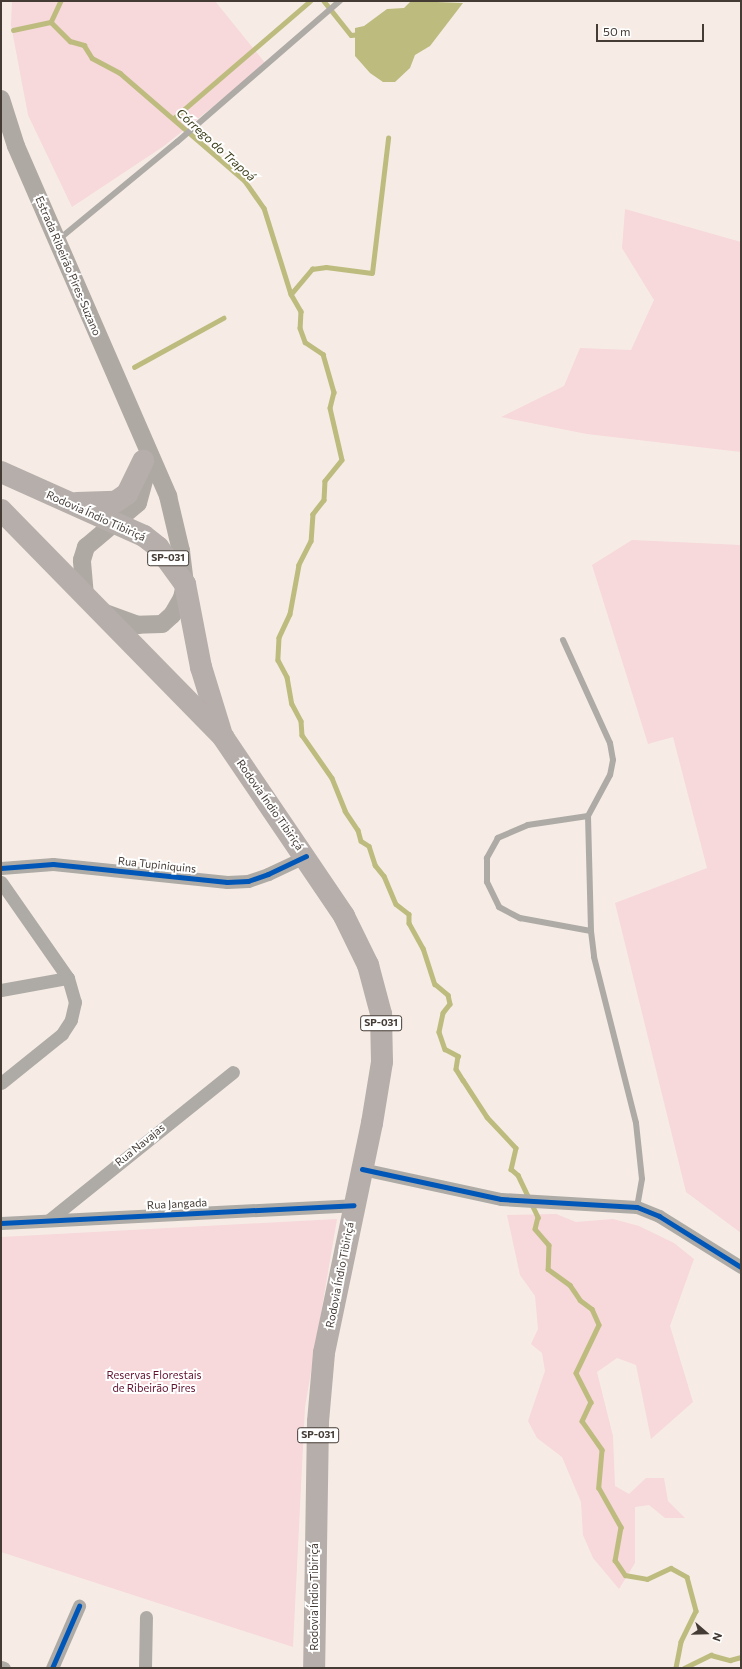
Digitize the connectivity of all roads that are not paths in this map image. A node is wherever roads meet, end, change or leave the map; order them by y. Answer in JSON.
{"nodes":[{"id":1,"x":340,"y":1,"type":"edge"},
{"id":2,"x":1,"y":100,"type":"edge"},
{"id":3,"x":57,"y":241,"type":"junction"},
{"id":4,"x":140,"y":430,"type":"junction"},
{"id":5,"x":142,"y":461,"type":"junction"},
{"id":6,"x":1,"y":472,"type":"edge"},
{"id":7,"x":62,"y":502,"type":"junction"},
{"id":8,"x":1,"y":510,"type":"edge"},
{"id":9,"x":116,"y":523,"type":"junction"},
{"id":10,"x":185,"y":584,"type":"junction"},
{"id":11,"x":91,"y":603,"type":"junction"},
{"id":12,"x":563,"y":640,"type":"dead end"},
{"id":13,"x":223,"y":737,"type":"junction"},
{"id":14,"x":588,"y":816,"type":"junction"},
{"id":15,"x":306,"y":856,"type":"junction"},
{"id":16,"x":1,"y":868,"type":"edge"},
{"id":17,"x":1,"y":882,"type":"edge"},
{"id":18,"x":591,"y":931,"type":"junction"},
{"id":19,"x":68,"y":978,"type":"junction"},
{"id":20,"x":1,"y":990,"type":"edge"},
{"id":21,"x":233,"y":1072,"type":"dead end"},
{"id":22,"x":1,"y":1083,"type":"edge"},
{"id":23,"x":362,"y":1169,"type":"junction"},
{"id":24,"x":354,"y":1206,"type":"junction"},
{"id":25,"x":637,"y":1207,"type":"junction"},
{"id":26,"x":49,"y":1220,"type":"junction"},
{"id":27,"x":1,"y":1223,"type":"edge"},
{"id":28,"x":741,"y":1267,"type":"edge"},
{"id":29,"x":79,"y":1606,"type":"dead end"},
{"id":30,"x":146,"y":1618,"type":"dead end"},
{"id":31,"x":52,"y":1668,"type":"edge"},
{"id":32,"x":145,"y":1668,"type":"edge"},
{"id":33,"x":314,"y":1668,"type":"edge"}],
"edges":[{"from":1,"to":3,"type":"lane"},
{"from":2,"to":3,"type":"main road","name":"Estrada Ribeirão Pires-Suzano"},
{"from":3,"to":4,"type":"main road","name":"Estrada Ribeirão Pires-Suzano"},
{"from":4,"to":5,"type":"main road"},
{"from":4,"to":10,"type":"main road","name":"Estrada Ribeirão Pires-Suzano"},
{"from":5,"to":7,"type":"highway"},
{"from":5,"to":9,"type":"main road"},
{"from":6,"to":7,"type":"highway","name":"Rodovia Índio Tibiriçá","number":"SP-031"},
{"from":7,"to":9,"type":"highway","name":"Rodovia Índio Tibiriçá","number":"SP-031"},
{"from":8,"to":11,"type":"highway","name":"Rodovia Índio Tibiriçá","number":"SP-031"},
{"from":9,"to":10,"type":"highway","name":"Rodovia Índio Tibiriçá","number":"SP-031"},
{"from":9,"to":11,"type":"main road"},
{"from":10,"to":11,"type":"main road"},
{"from":10,"to":13,"type":"highway","name":"Rodovia Índio Tibiriçá","number":"SP-031"},
{"from":11,"to":13,"type":"highway","name":"Rodovia Índio Tibiriçá","number":"SP-031"},
{"from":12,"to":14,"type":"lane"},
{"from":13,"to":15,"type":"highway","name":"Rodovia Índio Tibiriçá","number":"SP-031"},
{"from":14,"to":18,"type":"lane"},
{"from":14,"to":18,"type":"lane"},
{"from":15,"to":16,"type":"street","name":"Rua Tupiniquins"},
{"from":15,"to":23,"type":"highway","name":"Rodovia Índio Tibiriçá","number":"SP-031"},
{"from":17,"to":19,"type":"street"},
{"from":18,"to":25,"type":"lane"},
{"from":19,"to":20,"type":"street"},
{"from":19,"to":22,"type":"street"},
{"from":21,"to":26,"type":"street","name":"Rua Navajas"},
{"from":23,"to":24,"type":"highway","name":"Rodovia Índio Tibiriçá","number":"SP-031"},
{"from":23,"to":25,"type":"street"},
{"from":24,"to":26,"type":"street","name":"Rua Jangada"},
{"from":24,"to":33,"type":"highway","name":"Rodovia Índio Tibiriçá","number":"SP-031"},
{"from":25,"to":28,"type":"street"},
{"from":26,"to":27,"type":"street","name":"Rua Jangada"},
{"from":29,"to":31,"type":"street"},
{"from":30,"to":32,"type":"street"}]}
